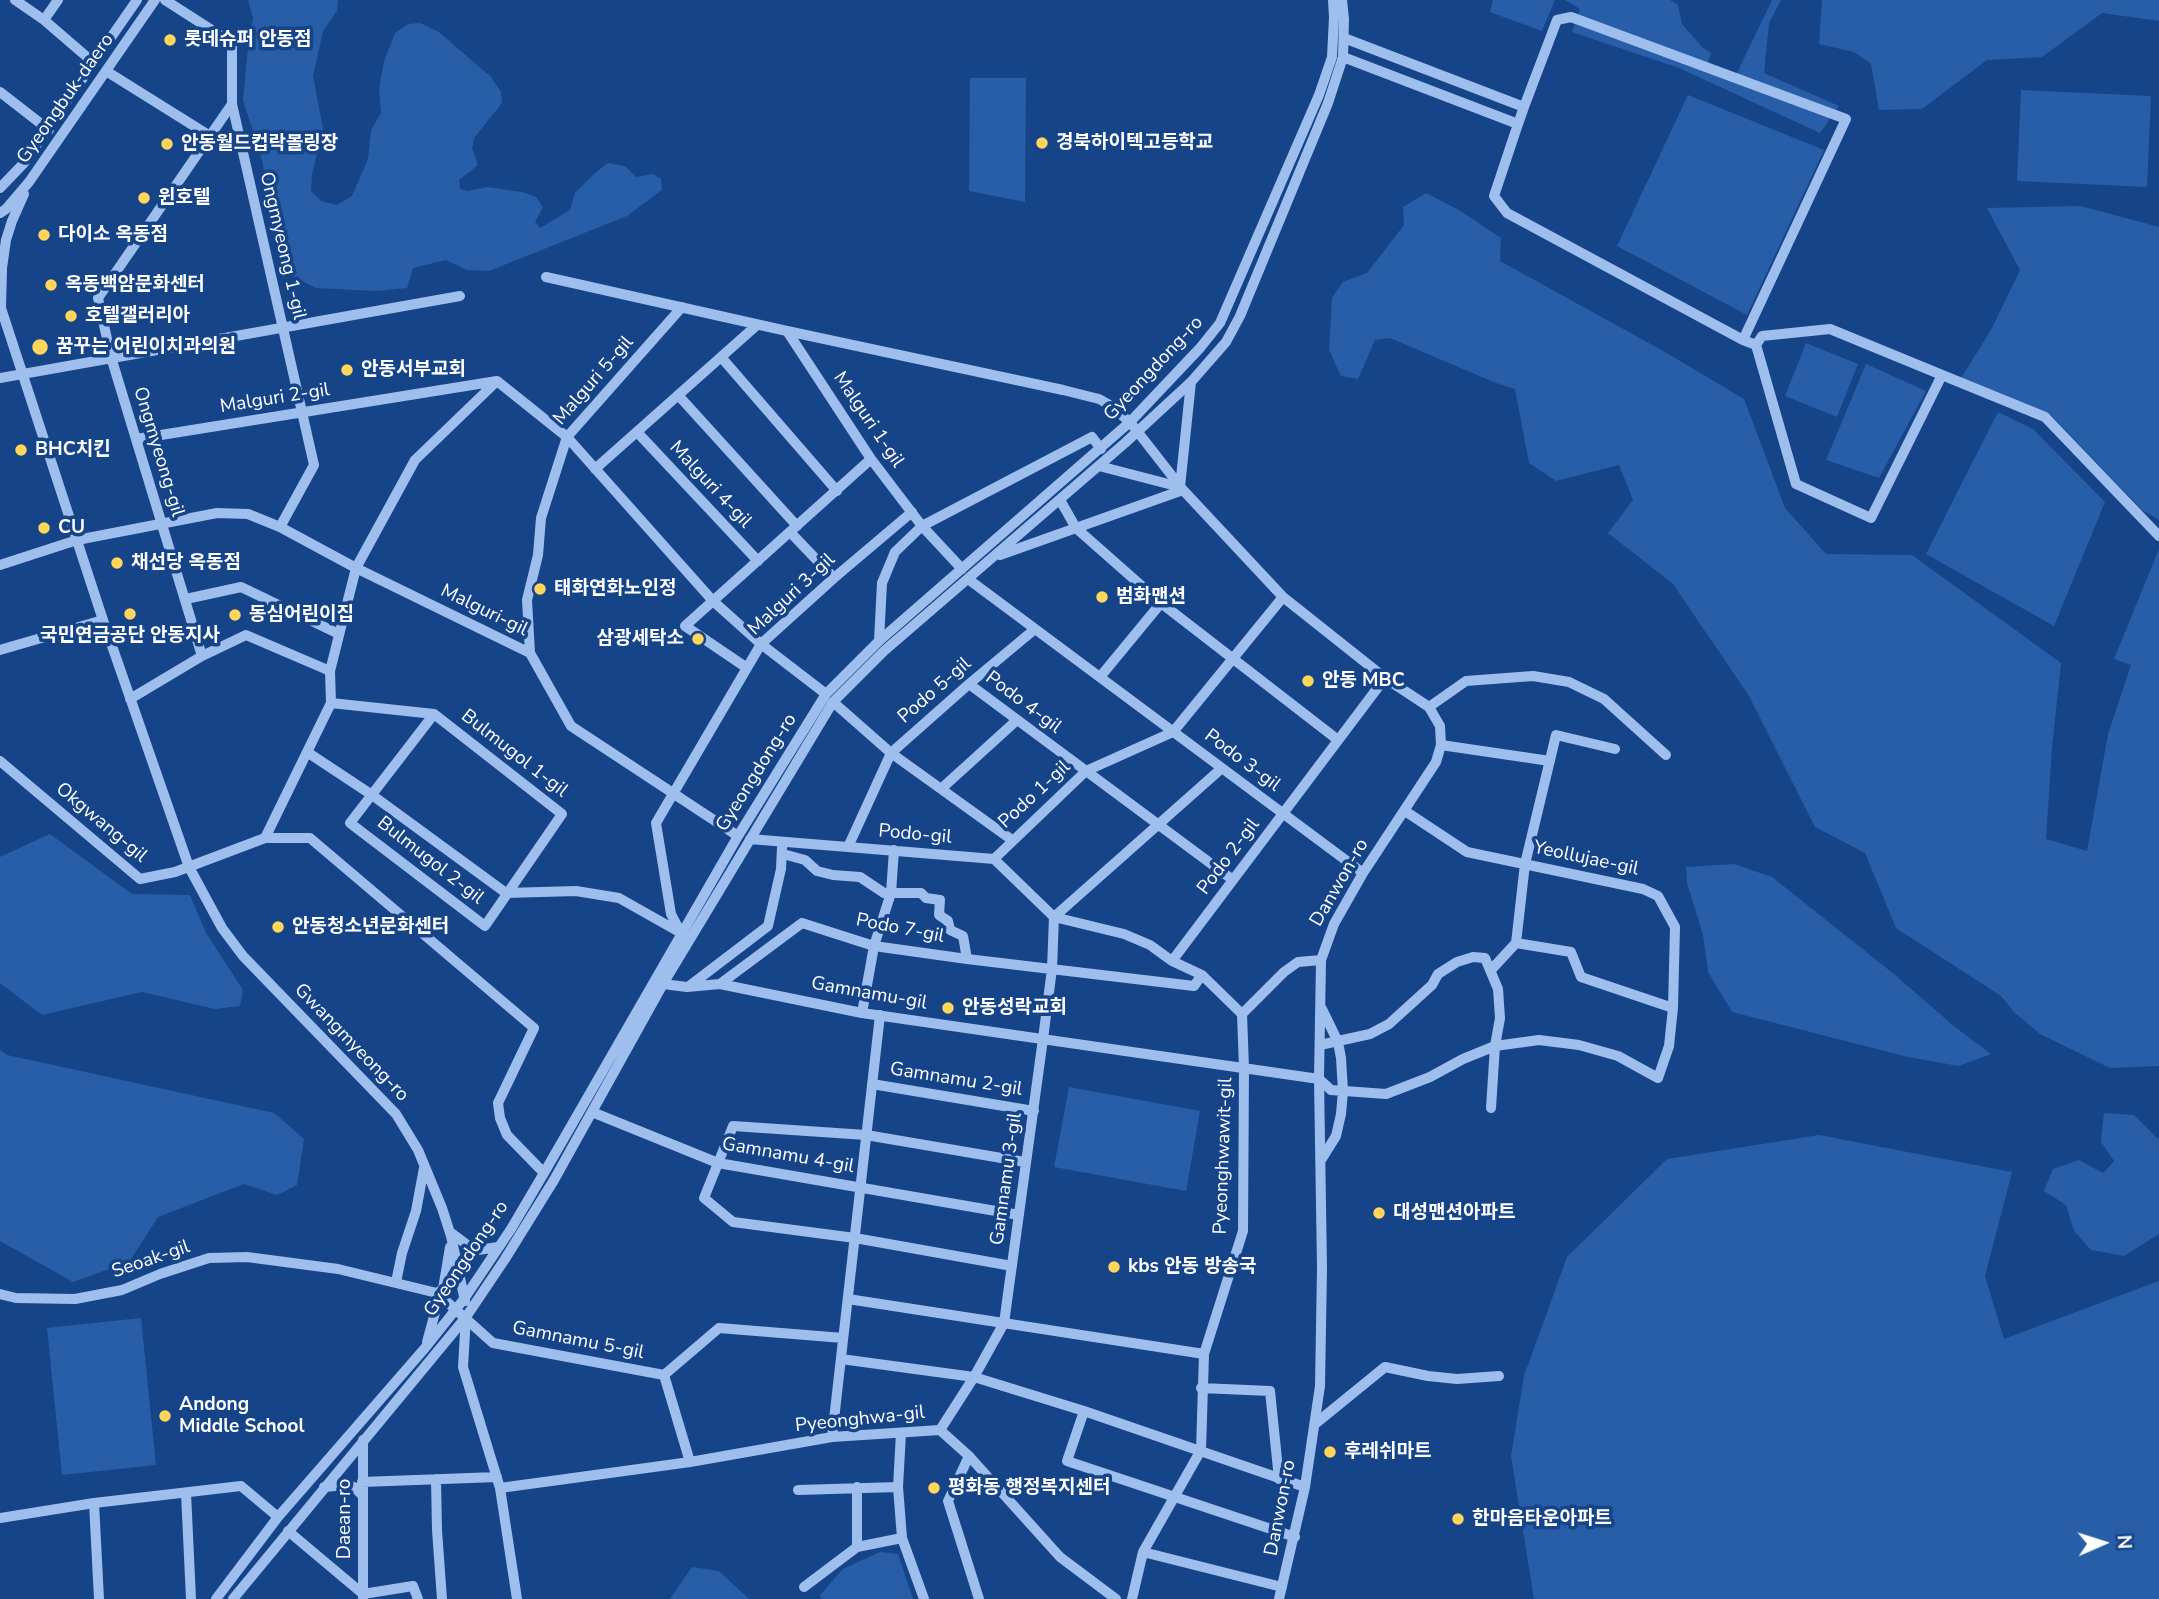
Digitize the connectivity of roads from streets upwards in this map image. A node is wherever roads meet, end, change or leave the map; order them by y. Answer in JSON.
{"nodes":[{"id":1,"x":15,"y":0,"type":"edge"},
{"id":2,"x":58,"y":0,"type":"edge"},
{"id":3,"x":137,"y":0,"type":"edge"},
{"id":4,"x":155,"y":0,"type":"edge"},
{"id":5,"x":165,"y":0,"type":"edge"},
{"id":6,"x":1333,"y":0,"type":"edge"},
{"id":7,"x":1342,"y":0,"type":"edge"},
{"id":8,"x":44,"y":20,"type":"junction"},
{"id":9,"x":1344,"y":38,"type":"junction"},
{"id":10,"x":1343,"y":57,"type":"junction"},
{"id":11,"x":94,"y":63,"type":"junction"},
{"id":12,"x":106,"y":71,"type":"junction"},
{"id":13,"x":0,"y":92,"type":"edge"},
{"id":14,"x":232,"y":104,"type":"junction"},
{"id":15,"x":1524,"y":107,"type":"junction"},
{"id":16,"x":1518,"y":124,"type":"junction"},
{"id":17,"x":48,"y":130,"type":"junction"},
{"id":18,"x":209,"y":136,"type":"junction"},
{"id":19,"x":24,"y":163,"type":"junction"},
{"id":20,"x":0,"y":176,"type":"edge"},
{"id":21,"x":29,"y":182,"type":"junction"},
{"id":22,"x":0,"y":188,"type":"edge"},
{"id":23,"x":0,"y":213,"type":"edge"},
{"id":24,"x":546,"y":276,"type":"dead end"},
{"id":25,"x":460,"y":296,"type":"dead end"},
{"id":26,"x":0,"y":307,"type":"edge"},
{"id":27,"x":681,"y":307,"type":"junction"},
{"id":28,"x":757,"y":325,"type":"junction"},
{"id":29,"x":282,"y":327,"type":"junction"},
{"id":30,"x":788,"y":331,"type":"junction"},
{"id":31,"x":1743,"y":340,"type":"junction"},
{"id":32,"x":1755,"y":345,"type":"junction"},
{"id":33,"x":111,"y":357,"type":"junction"},
{"id":34,"x":721,"y":358,"type":"junction"},
{"id":35,"x":21,"y":373,"type":"junction"},
{"id":36,"x":1942,"y":375,"type":"junction"},
{"id":37,"x":0,"y":378,"type":"edge"},
{"id":38,"x":497,"y":381,"type":"junction"},
{"id":39,"x":1191,"y":382,"type":"junction"},
{"id":40,"x":678,"y":395,"type":"junction"},
{"id":41,"x":302,"y":412,"type":"junction"},
{"id":42,"x":1130,"y":422,"type":"junction"},
{"id":43,"x":637,"y":432,"type":"junction"},
{"id":44,"x":1138,"y":432,"type":"junction"},
{"id":45,"x":567,"y":437,"type":"junction"},
{"id":46,"x":135,"y":439,"type":"junction"},
{"id":47,"x":1101,"y":449,"type":"junction"},
{"id":48,"x":872,"y":459,"type":"junction"},
{"id":49,"x":1100,"y":466,"type":"junction"},
{"id":50,"x":595,"y":469,"type":"junction"},
{"id":51,"x":1182,"y":488,"type":"junction"},
{"id":52,"x":837,"y":491,"type":"junction"},
{"id":53,"x":1060,"y":499,"type":"junction"},
{"id":54,"x":912,"y":512,"type":"junction"},
{"id":55,"x":161,"y":523,"type":"junction"},
{"id":56,"x":922,"y":526,"type":"junction"},
{"id":57,"x":280,"y":527,"type":"junction"},
{"id":58,"x":1076,"y":528,"type":"junction"},
{"id":59,"x":794,"y":529,"type":"junction"},
{"id":60,"x":2159,"y":536,"type":"edge"},
{"id":61,"x":77,"y":540,"type":"junction"},
{"id":62,"x":993,"y":558,"type":"junction"},
{"id":63,"x":758,"y":561,"type":"junction"},
{"id":64,"x":0,"y":565,"type":"edge"},
{"id":65,"x":356,"y":568,"type":"junction"},
{"id":66,"x":962,"y":569,"type":"junction"},
{"id":67,"x":834,"y":578,"type":"junction"},
{"id":68,"x":968,"y":579,"type":"junction"},
{"id":69,"x":1283,"y":597,"type":"junction"},
{"id":70,"x":186,"y":598,"type":"junction"},
{"id":71,"x":713,"y":601,"type":"junction"},
{"id":72,"x":1161,"y":603,"type":"junction"},
{"id":73,"x":103,"y":620,"type":"junction"},
{"id":74,"x":1035,"y":629,"type":"junction"},
{"id":75,"x":339,"y":634,"type":"junction"},
{"id":76,"x":879,"y":641,"type":"junction"},
{"id":77,"x":761,"y":644,"type":"junction"},
{"id":78,"x":0,"y":650,"type":"edge"},
{"id":79,"x":530,"y":653,"type":"junction"},
{"id":80,"x":202,"y":656,"type":"junction"},
{"id":81,"x":1232,"y":659,"type":"junction"},
{"id":82,"x":747,"y":668,"type":"junction"},
{"id":83,"x":330,"y":671,"type":"junction"},
{"id":84,"x":1100,"y":677,"type":"junction"},
{"id":85,"x":1385,"y":678,"type":"junction"},
{"id":86,"x":969,"y":684,"type":"junction"},
{"id":87,"x":829,"y":698,"type":"junction"},
{"id":88,"x":131,"y":699,"type":"junction"},
{"id":89,"x":331,"y":703,"type":"junction"},
{"id":90,"x":1429,"y":707,"type":"junction"},
{"id":91,"x":434,"y":714,"type":"junction"},
{"id":92,"x":1017,"y":720,"type":"junction"},
{"id":93,"x":1173,"y":732,"type":"junction"},
{"id":94,"x":1338,"y":740,"type":"junction"},
{"id":95,"x":1441,"y":745,"type":"junction"},
{"id":96,"x":1615,"y":749,"type":"dead end"},
{"id":97,"x":307,"y":752,"type":"junction"},
{"id":98,"x":891,"y":753,"type":"junction"},
{"id":99,"x":1666,"y":755,"type":"dead end"},
{"id":100,"x":0,"y":761,"type":"edge"},
{"id":101,"x":1550,"y":761,"type":"junction"},
{"id":102,"x":1222,"y":768,"type":"junction"},
{"id":103,"x":1086,"y":771,"type":"junction"},
{"id":104,"x":941,"y":789,"type":"junction"},
{"id":105,"x":372,"y":794,"type":"junction"},
{"id":106,"x":673,"y":794,"type":"junction"},
{"id":107,"x":1405,"y":811,"type":"junction"},
{"id":108,"x":1283,"y":814,"type":"junction"},
{"id":109,"x":1158,"y":825,"type":"junction"},
{"id":110,"x":738,"y":836,"type":"junction"},
{"id":111,"x":265,"y":838,"type":"junction"},
{"id":112,"x":750,"y":839,"type":"junction"},
{"id":113,"x":1012,"y":840,"type":"junction"},
{"id":114,"x":782,"y":841,"type":"junction"},
{"id":115,"x":848,"y":847,"type":"junction"},
{"id":116,"x":894,"y":850,"type":"junction"},
{"id":117,"x":783,"y":854,"type":"junction"},
{"id":118,"x":994,"y":859,"type":"junction"},
{"id":119,"x":1525,"y":864,"type":"junction"},
{"id":120,"x":189,"y":867,"type":"junction"},
{"id":121,"x":1363,"y":873,"type":"junction"},
{"id":122,"x":1233,"y":880,"type":"junction"},
{"id":123,"x":891,"y":893,"type":"junction"},
{"id":124,"x":506,"y":894,"type":"junction"},
{"id":125,"x":1054,"y":917,"type":"junction"},
{"id":126,"x":686,"y":936,"type":"junction"},
{"id":127,"x":1516,"y":943,"type":"junction"},
{"id":128,"x":874,"y":946,"type":"junction"},
{"id":129,"x":967,"y":958,"type":"junction"},
{"id":130,"x":1321,"y":960,"type":"junction"},
{"id":131,"x":1172,"y":961,"type":"junction"},
{"id":132,"x":1052,"y":969,"type":"junction"},
{"id":133,"x":1491,"y":970,"type":"junction"},
{"id":134,"x":1202,"y":975,"type":"junction"},
{"id":135,"x":663,"y":984,"type":"junction"},
{"id":136,"x":720,"y":984,"type":"junction"},
{"id":137,"x":687,"y":987,"type":"junction"},
{"id":138,"x":1320,"y":1005,"type":"junction"},
{"id":139,"x":1673,"y":1008,"type":"junction"},
{"id":140,"x":862,"y":1013,"type":"junction"},
{"id":141,"x":1242,"y":1014,"type":"junction"},
{"id":142,"x":880,"y":1015,"type":"junction"},
{"id":143,"x":1044,"y":1039,"type":"junction"},
{"id":144,"x":1338,"y":1042,"type":"junction"},
{"id":145,"x":1320,"y":1045,"type":"junction"},
{"id":146,"x":1495,"y":1046,"type":"junction"},
{"id":147,"x":1244,"y":1068,"type":"junction"},
{"id":148,"x":1319,"y":1079,"type":"junction"},
{"id":149,"x":872,"y":1084,"type":"junction"},
{"id":150,"x":1343,"y":1091,"type":"junction"},
{"id":151,"x":1491,"y":1108,"type":"dead end"},
{"id":152,"x":1034,"y":1111,"type":"junction"},
{"id":153,"x":592,"y":1112,"type":"junction"},
{"id":154,"x":866,"y":1135,"type":"junction"},
{"id":155,"x":1321,"y":1160,"type":"junction"},
{"id":156,"x":1025,"y":1162,"type":"junction"},
{"id":157,"x":718,"y":1163,"type":"junction"},
{"id":158,"x":424,"y":1168,"type":"junction"},
{"id":159,"x":544,"y":1173,"type":"junction"},
{"id":160,"x":860,"y":1188,"type":"junction"},
{"id":161,"x":1018,"y":1215,"type":"junction"},
{"id":162,"x":450,"y":1234,"type":"junction"},
{"id":163,"x":855,"y":1238,"type":"junction"},
{"id":164,"x":498,"y":1247,"type":"junction"},
{"id":165,"x":1012,"y":1266,"type":"junction"},
{"id":166,"x":396,"y":1282,"type":"junction"},
{"id":167,"x":437,"y":1293,"type":"junction"},
{"id":168,"x":0,"y":1294,"type":"edge"},
{"id":169,"x":464,"y":1299,"type":"junction"},
{"id":170,"x":848,"y":1299,"type":"junction"},
{"id":171,"x":456,"y":1310,"type":"junction"},
{"id":172,"x":466,"y":1317,"type":"junction"},
{"id":173,"x":1004,"y":1323,"type":"junction"},
{"id":174,"x":844,"y":1338,"type":"junction"},
{"id":175,"x":425,"y":1348,"type":"junction"},
{"id":176,"x":1204,"y":1354,"type":"junction"},
{"id":177,"x":841,"y":1359,"type":"junction"},
{"id":178,"x":664,"y":1375,"type":"junction"},
{"id":179,"x":1499,"y":1376,"type":"dead end"},
{"id":180,"x":974,"y":1377,"type":"junction"},
{"id":181,"x":1201,"y":1388,"type":"junction"},
{"id":182,"x":1084,"y":1411,"type":"junction"},
{"id":183,"x":1315,"y":1424,"type":"junction"},
{"id":184,"x":940,"y":1430,"type":"junction"},
{"id":185,"x":901,"y":1433,"type":"junction"},
{"id":186,"x":832,"y":1437,"type":"junction"},
{"id":187,"x":363,"y":1440,"type":"junction"},
{"id":188,"x":1201,"y":1450,"type":"junction"},
{"id":189,"x":969,"y":1456,"type":"junction"},
{"id":190,"x":690,"y":1462,"type":"junction"},
{"id":191,"x":497,"y":1476,"type":"junction"},
{"id":192,"x":436,"y":1479,"type":"junction"},
{"id":193,"x":1279,"y":1479,"type":"junction"},
{"id":194,"x":362,"y":1482,"type":"junction"},
{"id":195,"x":324,"y":1487,"type":"junction"},
{"id":196,"x":857,"y":1487,"type":"junction"},
{"id":197,"x":898,"y":1487,"type":"junction"},
{"id":198,"x":1305,"y":1487,"type":"junction"},
{"id":199,"x":500,"y":1488,"type":"junction"},
{"id":200,"x":798,"y":1490,"type":"dead end"},
{"id":201,"x":186,"y":1493,"type":"junction"},
{"id":202,"x":362,"y":1495,"type":"junction"},
{"id":203,"x":1174,"y":1497,"type":"junction"},
{"id":204,"x":94,"y":1503,"type":"junction"},
{"id":205,"x":278,"y":1517,"type":"junction"},
{"id":206,"x":0,"y":1518,"type":"edge"},
{"id":207,"x":288,"y":1531,"type":"junction"},
{"id":208,"x":1295,"y":1537,"type":"junction"},
{"id":209,"x":902,"y":1538,"type":"junction"},
{"id":210,"x":857,"y":1547,"type":"junction"},
{"id":211,"x":1143,"y":1552,"type":"junction"},
{"id":212,"x":804,"y":1587,"type":"dead end"},
{"id":213,"x":1282,"y":1587,"type":"junction"},
{"id":214,"x":362,"y":1597,"type":"edge"},
{"id":215,"x":99,"y":1599,"type":"edge"},
{"id":216,"x":191,"y":1599,"type":"edge"},
{"id":217,"x":215,"y":1599,"type":"edge"},
{"id":218,"x":233,"y":1599,"type":"edge"},
{"id":219,"x":418,"y":1599,"type":"edge"},
{"id":220,"x":442,"y":1599,"type":"edge"},
{"id":221,"x":517,"y":1599,"type":"edge"},
{"id":222,"x":924,"y":1599,"type":"edge"},
{"id":223,"x":979,"y":1599,"type":"edge"},
{"id":224,"x":1116,"y":1599,"type":"edge"},
{"id":225,"x":1132,"y":1599,"type":"edge"},
{"id":226,"x":1279,"y":1599,"type":"edge"}],
"edges":[{"from":1,"to":8,"type":"street"},
{"from":2,"to":8,"type":"street"},
{"from":3,"to":11,"type":"street","name":"Gyeongbuk-daero"},
{"from":4,"to":12,"type":"street","name":"Gyeongbuk-daero"},
{"from":5,"to":14,"type":"street","name":"Ongmyeong 1-gil"},
{"from":6,"to":42,"type":"street","name":"Gyeongdong-ro"},
{"from":7,"to":9,"type":"street","name":"Gyeongdong-ro"},
{"from":8,"to":11,"type":"street"},
{"from":9,"to":10,"type":"street","name":"Gyeongdong-ro"},
{"from":9,"to":15,"type":"street"},
{"from":10,"to":16,"type":"street"},
{"from":10,"to":39,"type":"street","name":"Gyeongdong-ro"},
{"from":11,"to":17,"type":"street","name":"Gyeongbuk-daero"},
{"from":12,"to":18,"type":"street"},
{"from":12,"to":21,"type":"street","name":"Gyeongbuk-daero"},
{"from":13,"to":17,"type":"street"},
{"from":14,"to":18,"type":"street","name":"Ongmyeong-gil"},
{"from":14,"to":29,"type":"street","name":"Ongmyeong 1-gil"},
{"from":15,"to":16,"type":"street"},
{"from":15,"to":31,"type":"street"},
{"from":16,"to":31,"type":"street"},
{"from":17,"to":19,"type":"street","name":"Gyeongbuk-daero"},
{"from":18,"to":33,"type":"street","name":"Ongmyeong-gil"},
{"from":19,"to":20,"type":"street"},
{"from":19,"to":22,"type":"street","name":"Gyeongbuk-daero"},
{"from":21,"to":23,"type":"street","name":"Gyeongbuk-daero"},
{"from":21,"to":26,"type":"street","name":"Gwangmyeong-ro"},
{"from":24,"to":27,"type":"street"},
{"from":25,"to":29,"type":"street"},
{"from":26,"to":35,"type":"street","name":"Gwangmyeong-ro"},
{"from":27,"to":28,"type":"street"},
{"from":27,"to":45,"type":"street","name":"Malguri 5-gil"},
{"from":28,"to":30,"type":"street"},
{"from":28,"to":34,"type":"street"},
{"from":29,"to":33,"type":"street"},
{"from":29,"to":41,"type":"street","name":"Ongmyeong 1-gil"},
{"from":30,"to":42,"type":"street"},
{"from":30,"to":48,"type":"street","name":"Malguri 1-gil"},
{"from":31,"to":32,"type":"street"},
{"from":32,"to":36,"type":"street"},
{"from":32,"to":36,"type":"street"},
{"from":33,"to":35,"type":"street"},
{"from":33,"to":46,"type":"street","name":"Ongmyeong-gil"},
{"from":34,"to":40,"type":"street"},
{"from":34,"to":52,"type":"street"},
{"from":35,"to":37,"type":"street"},
{"from":35,"to":61,"type":"street","name":"Gwangmyeong-ro"},
{"from":36,"to":60,"type":"street"},
{"from":38,"to":41,"type":"street","name":"Malguri 2-gil"},
{"from":38,"to":45,"type":"street"},
{"from":38,"to":65,"type":"street"},
{"from":39,"to":44,"type":"street","name":"Gyeongdong-ro"},
{"from":39,"to":51,"type":"street"},
{"from":40,"to":43,"type":"street"},
{"from":40,"to":59,"type":"street","name":"Malguri 4-gil"},
{"from":41,"to":46,"type":"street","name":"Malguri 2-gil"},
{"from":41,"to":57,"type":"street","name":"Ongmyeong 1-gil"},
{"from":42,"to":44,"type":"street"},
{"from":42,"to":47,"type":"street","name":"Gyeongdong-ro"},
{"from":43,"to":50,"type":"street"},
{"from":43,"to":63,"type":"street","name":"Malguri 4-gil"},
{"from":44,"to":49,"type":"street","name":"Gyeongdong-ro"},
{"from":44,"to":51,"type":"street"},
{"from":45,"to":50,"type":"street"},
{"from":45,"to":79,"type":"street","name":"Malguri 5-gil"},
{"from":46,"to":55,"type":"street","name":"Ongmyeong-gil"},
{"from":47,"to":56,"type":"street"},
{"from":47,"to":66,"type":"street","name":"Gyeongdong-ro"},
{"from":48,"to":52,"type":"street"},
{"from":48,"to":54,"type":"street","name":"Malguri 1-gil"},
{"from":49,"to":51,"type":"street"},
{"from":49,"to":53,"type":"street","name":"Gyeongdong-ro"},
{"from":50,"to":71,"type":"street"},
{"from":51,"to":58,"type":"street"},
{"from":51,"to":69,"type":"street"},
{"from":52,"to":59,"type":"street"},
{"from":53,"to":58,"type":"street"},
{"from":53,"to":62,"type":"street","name":"Gyeongdong-ro"},
{"from":54,"to":56,"type":"street","name":"Malguri 1-gil"},
{"from":54,"to":67,"type":"street","name":"Malguri 3-gil"},
{"from":55,"to":57,"type":"street","name":"Malguri-gil"},
{"from":55,"to":61,"type":"street","name":"Malguri-gil"},
{"from":55,"to":70,"type":"street","name":"Ongmyeong-gil"},
{"from":56,"to":66,"type":"street","name":"Malguri 1-gil"},
{"from":56,"to":76,"type":"street"},
{"from":57,"to":65,"type":"street","name":"Malguri-gil"},
{"from":58,"to":62,"type":"street"},
{"from":58,"to":72,"type":"street"},
{"from":59,"to":63,"type":"street"},
{"from":59,"to":67,"type":"street","name":"Malguri 4-gil"},
{"from":61,"to":64,"type":"street"},
{"from":61,"to":73,"type":"street","name":"Gwangmyeong-ro"},
{"from":62,"to":68,"type":"street","name":"Gyeongdong-ro"},
{"from":63,"to":71,"type":"street"},
{"from":65,"to":75,"type":"street"},
{"from":65,"to":79,"type":"street","name":"Malguri-gil"},
{"from":66,"to":76,"type":"street","name":"Gyeongdong-ro"},
{"from":67,"to":77,"type":"street","name":"Malguri 3-gil"},
{"from":68,"to":74,"type":"street","name":"Podo 3-gil"},
{"from":68,"to":87,"type":"street","name":"Gyeongdong-ro"},
{"from":69,"to":81,"type":"street","name":"Podo 1-gil"},
{"from":69,"to":85,"type":"street"},
{"from":70,"to":75,"type":"street"},
{"from":70,"to":80,"type":"street","name":"Ongmyeong-gil"},
{"from":71,"to":77,"type":"street"},
{"from":71,"to":82,"type":"street"},
{"from":72,"to":81,"type":"street"},
{"from":72,"to":84,"type":"street"},
{"from":73,"to":78,"type":"street"},
{"from":73,"to":88,"type":"street","name":"Gwangmyeong-ro"},
{"from":74,"to":84,"type":"street","name":"Podo 3-gil"},
{"from":74,"to":86,"type":"street","name":"Podo 5-gil"},
{"from":75,"to":83,"type":"street"},
{"from":76,"to":87,"type":"street","name":"Gyeongdong-ro"},
{"from":77,"to":82,"type":"street","name":"Malguri 3-gil"},
{"from":77,"to":87,"type":"street"},
{"from":79,"to":106,"type":"street","name":"Malguri-gil"},
{"from":80,"to":83,"type":"street"},
{"from":80,"to":88,"type":"street"},
{"from":81,"to":93,"type":"street","name":"Podo 1-gil"},
{"from":81,"to":94,"type":"street"},
{"from":82,"to":106,"type":"street","name":"Malguri 3-gil"},
{"from":83,"to":89,"type":"street"},
{"from":84,"to":93,"type":"street","name":"Podo 3-gil"},
{"from":85,"to":90,"type":"street"},
{"from":85,"to":94,"type":"street","name":"Podo 2-gil"},
{"from":86,"to":92,"type":"street","name":"Podo 4-gil"},
{"from":86,"to":98,"type":"street","name":"Podo 5-gil"},
{"from":87,"to":98,"type":"street"},
{"from":87,"to":110,"type":"street","name":"Gyeongdong-ro"},
{"from":87,"to":112,"type":"street","name":"Gyeongdong-ro"},
{"from":88,"to":120,"type":"street","name":"Gwangmyeong-ro"},
{"from":89,"to":91,"type":"street","name":"Bulmugol 1-gil"},
{"from":89,"to":97,"type":"street"},
{"from":90,"to":95,"type":"street"},
{"from":90,"to":99,"type":"street"},
{"from":91,"to":105,"type":"street","name":"Bulmugol 1-gil"},
{"from":91,"to":124,"type":"street","name":"Bulmugol 1-gil"},
{"from":92,"to":103,"type":"street","name":"Podo 4-gil"},
{"from":92,"to":104,"type":"street"},
{"from":93,"to":102,"type":"street","name":"Podo 3-gil"},
{"from":93,"to":103,"type":"street","name":"Podo 1-gil"},
{"from":94,"to":108,"type":"street","name":"Podo 2-gil"},
{"from":95,"to":101,"type":"street"},
{"from":95,"to":107,"type":"street","name":"Danwon-ro"},
{"from":96,"to":101,"type":"street"},
{"from":97,"to":105,"type":"street"},
{"from":97,"to":111,"type":"street"},
{"from":98,"to":104,"type":"street"},
{"from":98,"to":115,"type":"street","name":"Podo 5-gil"},
{"from":100,"to":120,"type":"street","name":"Okgwang-gil"},
{"from":101,"to":119,"type":"street"},
{"from":102,"to":108,"type":"street","name":"Podo 3-gil"},
{"from":102,"to":109,"type":"street"},
{"from":103,"to":109,"type":"street","name":"Podo 4-gil"},
{"from":103,"to":113,"type":"street","name":"Podo 1-gil"},
{"from":104,"to":113,"type":"street"},
{"from":105,"to":124,"type":"street"},
{"from":105,"to":124,"type":"street","name":"Bulmugol 2-gil"},
{"from":106,"to":110,"type":"street","name":"Malguri-gil"},
{"from":106,"to":126,"type":"street","name":"Malguri 3-gil"},
{"from":107,"to":119,"type":"street","name":"Yeollujae-gil"},
{"from":107,"to":121,"type":"street","name":"Danwon-ro"},
{"from":108,"to":121,"type":"street","name":"Podo 3-gil"},
{"from":108,"to":122,"type":"street","name":"Podo 2-gil"},
{"from":109,"to":122,"type":"street","name":"Podo 4-gil"},
{"from":109,"to":125,"type":"street"},
{"from":110,"to":126,"type":"street","name":"Gyeongdong-ro"},
{"from":111,"to":120,"type":"street"},
{"from":111,"to":159,"type":"street"},
{"from":112,"to":114,"type":"street","name":"Podo-gil"},
{"from":112,"to":126,"type":"street","name":"Gyeongdong-ro"},
{"from":113,"to":118,"type":"street","name":"Podo 1-gil"},
{"from":114,"to":115,"type":"street","name":"Podo-gil"},
{"from":114,"to":117,"type":"street"},
{"from":115,"to":116,"type":"street","name":"Podo-gil"},
{"from":116,"to":118,"type":"street","name":"Podo-gil"},
{"from":116,"to":123,"type":"street"},
{"from":117,"to":123,"type":"street"},
{"from":117,"to":137,"type":"street"},
{"from":118,"to":125,"type":"street"},
{"from":119,"to":127,"type":"street"},
{"from":119,"to":139,"type":"street","name":"Yeollujae-gil"},
{"from":120,"to":158,"type":"street","name":"Gwangmyeong-ro"},
{"from":121,"to":130,"type":"street","name":"Danwon-ro"},
{"from":122,"to":131,"type":"street","name":"Podo 2-gil"},
{"from":123,"to":128,"type":"street"},
{"from":123,"to":129,"type":"street"},
{"from":124,"to":126,"type":"street"},
{"from":125,"to":131,"type":"street"},
{"from":125,"to":132,"type":"street"},
{"from":126,"to":135,"type":"street","name":"Gyeongdong-ro"},
{"from":126,"to":159,"type":"street","name":"Gyeongdong-ro"},
{"from":127,"to":133,"type":"street"},
{"from":127,"to":139,"type":"street"},
{"from":128,"to":129,"type":"street","name":"Podo 7-gil"},
{"from":128,"to":136,"type":"street","name":"Podo 7-gil"},
{"from":128,"to":140,"type":"street"},
{"from":129,"to":132,"type":"street","name":"Podo 7-gil"},
{"from":130,"to":138,"type":"street","name":"Danwon-ro"},
{"from":130,"to":141,"type":"street"},
{"from":131,"to":134,"type":"street"},
{"from":132,"to":134,"type":"street","name":"Podo 7-gil"},
{"from":132,"to":143,"type":"street"},
{"from":133,"to":144,"type":"street"},
{"from":133,"to":146,"type":"street"},
{"from":134,"to":141,"type":"street"},
{"from":135,"to":137,"type":"street","name":"Gamnamu-gil"},
{"from":135,"to":153,"type":"street","name":"Gyeongdong-ro"},
{"from":136,"to":137,"type":"street","name":"Gamnamu-gil"},
{"from":136,"to":140,"type":"street","name":"Gamnamu-gil"},
{"from":138,"to":144,"type":"street"},
{"from":138,"to":145,"type":"street","name":"Danwon-ro"},
{"from":139,"to":146,"type":"street","name":"Yeollujae-gil"},
{"from":140,"to":142,"type":"street","name":"Gamnamu-gil"},
{"from":141,"to":147,"type":"street"},
{"from":142,"to":143,"type":"street","name":"Gamnamu-gil"},
{"from":142,"to":149,"type":"street","name":"Gamnamu 2-gil"},
{"from":143,"to":147,"type":"street","name":"Gamnamu-gil"},
{"from":143,"to":152,"type":"street","name":"Gamnamu 3-gil"},
{"from":144,"to":145,"type":"street"},
{"from":144,"to":150,"type":"street"},
{"from":145,"to":148,"type":"street","name":"Danwon-ro"},
{"from":146,"to":150,"type":"street"},
{"from":146,"to":151,"type":"street"},
{"from":147,"to":148,"type":"street","name":"Gamnamu-gil"},
{"from":147,"to":176,"type":"street","name":"Pyeonghwawit-gil"},
{"from":148,"to":150,"type":"street","name":"Gamnamu-gil"},
{"from":148,"to":155,"type":"street","name":"Danwon-ro"},
{"from":149,"to":152,"type":"street","name":"Gamnamu 2-gil"},
{"from":149,"to":154,"type":"street","name":"Gamnamu 2-gil"},
{"from":150,"to":155,"type":"street"},
{"from":152,"to":156,"type":"street","name":"Gamnamu 3-gil"},
{"from":153,"to":157,"type":"street","name":"Gamnamu 4-gil"},
{"from":153,"to":172,"type":"street","name":"Gyeongdong-ro"},
{"from":154,"to":156,"type":"street"},
{"from":154,"to":157,"type":"street"},
{"from":154,"to":160,"type":"street","name":"Gamnamu 2-gil"},
{"from":155,"to":183,"type":"street","name":"Danwon-ro"},
{"from":156,"to":161,"type":"street","name":"Gamnamu 3-gil"},
{"from":157,"to":160,"type":"street","name":"Gamnamu 4-gil"},
{"from":157,"to":163,"type":"street"},
{"from":158,"to":162,"type":"street","name":"Gwangmyeong-ro"},
{"from":158,"to":166,"type":"street"},
{"from":159,"to":164,"type":"street","name":"Gyeongdong-ro"},
{"from":160,"to":161,"type":"street"},
{"from":160,"to":163,"type":"street","name":"Gamnamu 2-gil"},
{"from":161,"to":165,"type":"street","name":"Gamnamu 3-gil"},
{"from":162,"to":164,"type":"street"},
{"from":162,"to":167,"type":"street"},
{"from":162,"to":169,"type":"street","name":"Gwangmyeong-ro"},
{"from":163,"to":165,"type":"street"},
{"from":163,"to":170,"type":"street","name":"Gamnamu 2-gil"},
{"from":164,"to":169,"type":"street","name":"Gyeongdong-ro"},
{"from":165,"to":173,"type":"street","name":"Gamnamu 3-gil"},
{"from":166,"to":167,"type":"street","name":"Seoak-gil"},
{"from":166,"to":168,"type":"street","name":"Seoak-gil"},
{"from":167,"to":171,"type":"street","name":"Seoak-gil"},
{"from":167,"to":175,"type":"street"},
{"from":169,"to":171,"type":"street","name":"Gyeongdong-ro"},
{"from":169,"to":172,"type":"street","name":"Gwangmyeong-ro"},
{"from":170,"to":173,"type":"street"},
{"from":170,"to":174,"type":"street","name":"Gamnamu 2-gil"},
{"from":171,"to":172,"type":"street","name":"Seoak-gil"},
{"from":171,"to":175,"type":"street","name":"Gyeongdong-ro"},
{"from":172,"to":178,"type":"street","name":"Gamnamu 5-gil"},
{"from":172,"to":187,"type":"street","name":"Gyeongdong-ro"},
{"from":172,"to":191,"type":"street","name":"Gwangmyeong-ro"},
{"from":173,"to":176,"type":"street"},
{"from":173,"to":180,"type":"street","name":"Gamnamu 3-gil"},
{"from":174,"to":177,"type":"street","name":"Gamnamu 2-gil"},
{"from":174,"to":178,"type":"street","name":"Gamnamu 5-gil"},
{"from":175,"to":205,"type":"street","name":"Gyeongdong-ro"},
{"from":176,"to":181,"type":"street","name":"Pyeonghwawit-gil"},
{"from":177,"to":180,"type":"street"},
{"from":177,"to":186,"type":"street","name":"Gamnamu 2-gil"},
{"from":178,"to":190,"type":"street"},
{"from":179,"to":183,"type":"street"},
{"from":180,"to":182,"type":"street"},
{"from":180,"to":184,"type":"street","name":"Gamnamu 3-gil"},
{"from":181,"to":188,"type":"street","name":"Pyeonghwawit-gil"},
{"from":181,"to":193,"type":"street"},
{"from":182,"to":188,"type":"street"},
{"from":182,"to":203,"type":"street"},
{"from":183,"to":198,"type":"street","name":"Danwon-ro"},
{"from":184,"to":185,"type":"street","name":"Pyeonghwa-gil"},
{"from":184,"to":189,"type":"street","name":"Pyeonghwa-gil"},
{"from":185,"to":186,"type":"street","name":"Pyeonghwa-gil"},
{"from":185,"to":197,"type":"street"},
{"from":186,"to":190,"type":"street","name":"Pyeonghwa-gil"},
{"from":187,"to":194,"type":"street","name":"Daean-ro"},
{"from":187,"to":195,"type":"street","name":"Gyeongdong-ro"},
{"from":188,"to":193,"type":"street"},
{"from":188,"to":203,"type":"street","name":"Pyeonghwawit-gil"},
{"from":189,"to":223,"type":"street"},
{"from":189,"to":224,"type":"street","name":"Pyeonghwa-gil"},
{"from":190,"to":199,"type":"street","name":"Pyeonghwa-gil"},
{"from":191,"to":192,"type":"street"},
{"from":191,"to":199,"type":"street","name":"Gwangmyeong-ro"},
{"from":192,"to":194,"type":"street"},
{"from":192,"to":220,"type":"street"},
{"from":193,"to":198,"type":"street"},
{"from":194,"to":202,"type":"street","name":"Daean-ro"},
{"from":195,"to":202,"type":"street"},
{"from":195,"to":207,"type":"street","name":"Gyeongdong-ro"},
{"from":196,"to":197,"type":"street"},
{"from":196,"to":200,"type":"street"},
{"from":196,"to":210,"type":"street"},
{"from":197,"to":209,"type":"street"},
{"from":198,"to":208,"type":"street","name":"Danwon-ro"},
{"from":199,"to":221,"type":"street","name":"Gwangmyeong-ro"},
{"from":201,"to":204,"type":"street"},
{"from":201,"to":205,"type":"street"},
{"from":201,"to":216,"type":"street"},
{"from":202,"to":214,"type":"street","name":"Daean-ro"},
{"from":203,"to":208,"type":"street"},
{"from":203,"to":211,"type":"street","name":"Pyeonghwawit-gil"},
{"from":204,"to":206,"type":"street"},
{"from":204,"to":215,"type":"street"},
{"from":205,"to":217,"type":"street","name":"Gyeongdong-ro"},
{"from":207,"to":214,"type":"street"},
{"from":207,"to":218,"type":"street","name":"Gyeongdong-ro"},
{"from":208,"to":213,"type":"street","name":"Danwon-ro"},
{"from":209,"to":210,"type":"street"},
{"from":209,"to":222,"type":"street"},
{"from":210,"to":212,"type":"street"},
{"from":211,"to":213,"type":"street"},
{"from":211,"to":225,"type":"street","name":"Pyeonghwawit-gil"},
{"from":213,"to":226,"type":"street","name":"Danwon-ro"},
{"from":214,"to":219,"type":"street"}]}
